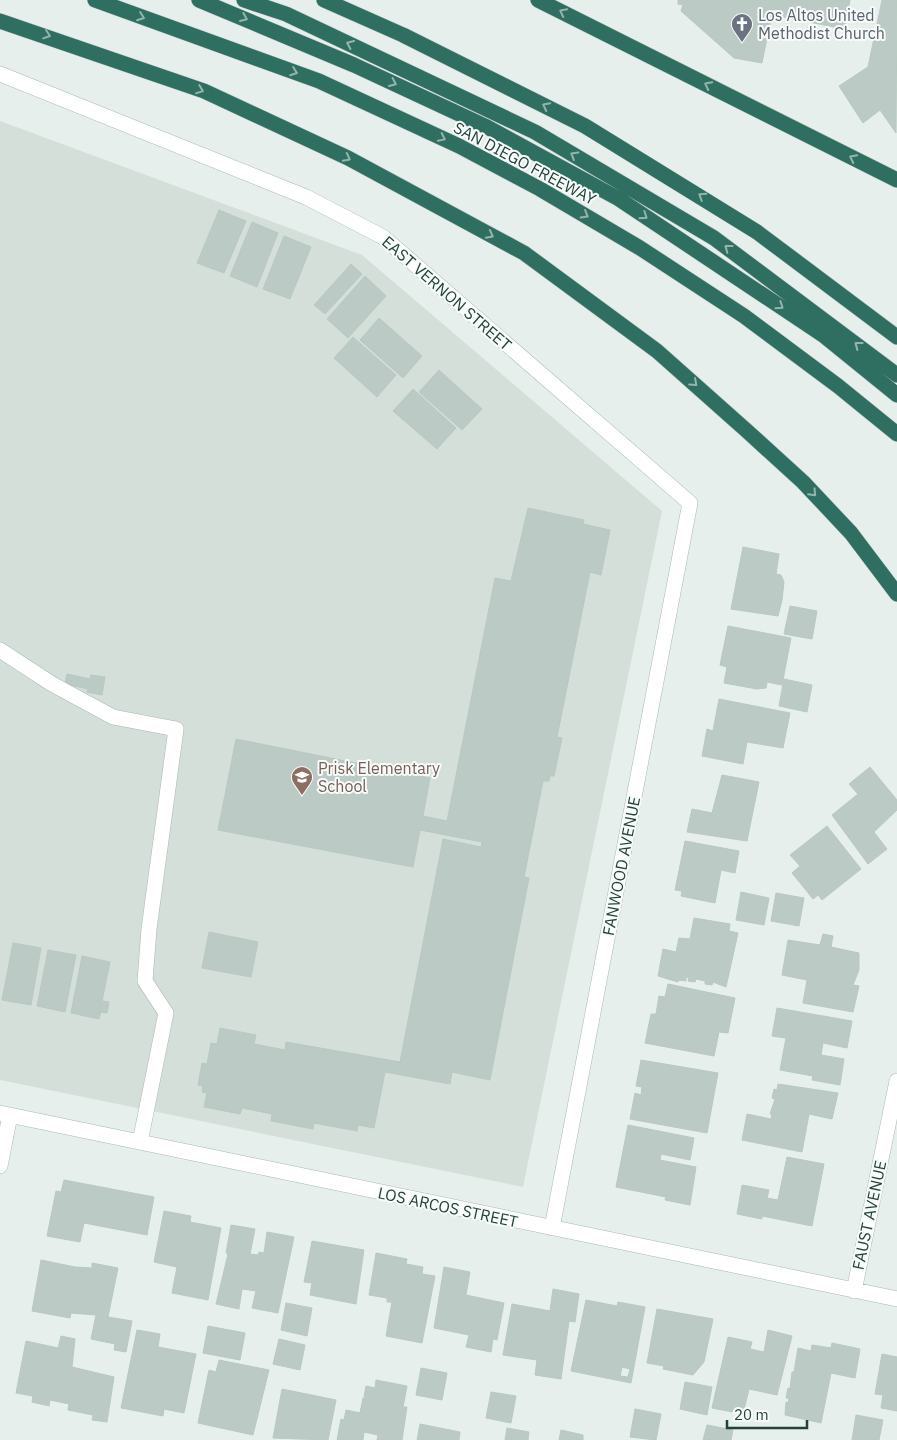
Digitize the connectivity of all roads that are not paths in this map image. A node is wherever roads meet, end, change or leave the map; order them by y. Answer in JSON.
{"nodes":[{"id":1,"x":96,"y":0,"type":"edge"},
{"id":2,"x":198,"y":0,"type":"edge"},
{"id":3,"x":244,"y":0,"type":"edge"},
{"id":4,"x":324,"y":0,"type":"edge"},
{"id":5,"x":538,"y":0,"type":"edge"},
{"id":6,"x":0,"y":21,"type":"edge"},
{"id":7,"x":0,"y":74,"type":"edge"},
{"id":8,"x":897,"y":180,"type":"edge"},
{"id":9,"x":897,"y":337,"type":"edge"},
{"id":10,"x":897,"y":374,"type":"edge"},
{"id":11,"x":897,"y":396,"type":"edge"},
{"id":12,"x":897,"y":434,"type":"edge"},
{"id":13,"x":690,"y":503,"type":"joint"},
{"id":14,"x":897,"y":594,"type":"edge"},
{"id":15,"x":0,"y":650,"type":"edge"},
{"id":16,"x":897,"y":1081,"type":"edge"},
{"id":17,"x":5,"y":1114,"type":"edge"},
{"id":18,"x":140,"y":1142,"type":"junction"},
{"id":19,"x":0,"y":1166,"type":"edge"},
{"id":20,"x":552,"y":1228,"type":"junction"},
{"id":21,"x":854,"y":1291,"type":"junction"},
{"id":22,"x":897,"y":1299,"type":"edge"}],
"edges":[{"from":1,"to":12,"type":"highway","name":"SAN DIEGO FREEWAY","one_way":true},
{"from":2,"to":11,"type":"highway","one_way":true},
{"from":10,"to":3,"type":"highway","one_way":true},
{"from":9,"to":4,"type":"highway","one_way":true},
{"from":8,"to":5,"type":"highway","one_way":true},
{"from":6,"to":14,"type":"highway","one_way":true},
{"from":7,"to":13,"type":"street","name":"EAST VERNON STREET"},
{"from":13,"to":20,"type":"street","name":"FANWOOD AVENUE"},
{"from":15,"to":18,"type":"street"},
{"from":16,"to":21,"type":"street","name":"FAUST AVENUE"},
{"from":17,"to":18,"type":"street","name":"LOS ARCOS STREET"},
{"from":17,"to":19,"type":"street"},
{"from":18,"to":20,"type":"street","name":"LOS ARCOS STREET"},
{"from":20,"to":21,"type":"street","name":"LOS ARCOS STREET"},
{"from":21,"to":22,"type":"street","name":"LOS ARCOS STREET"}]}
